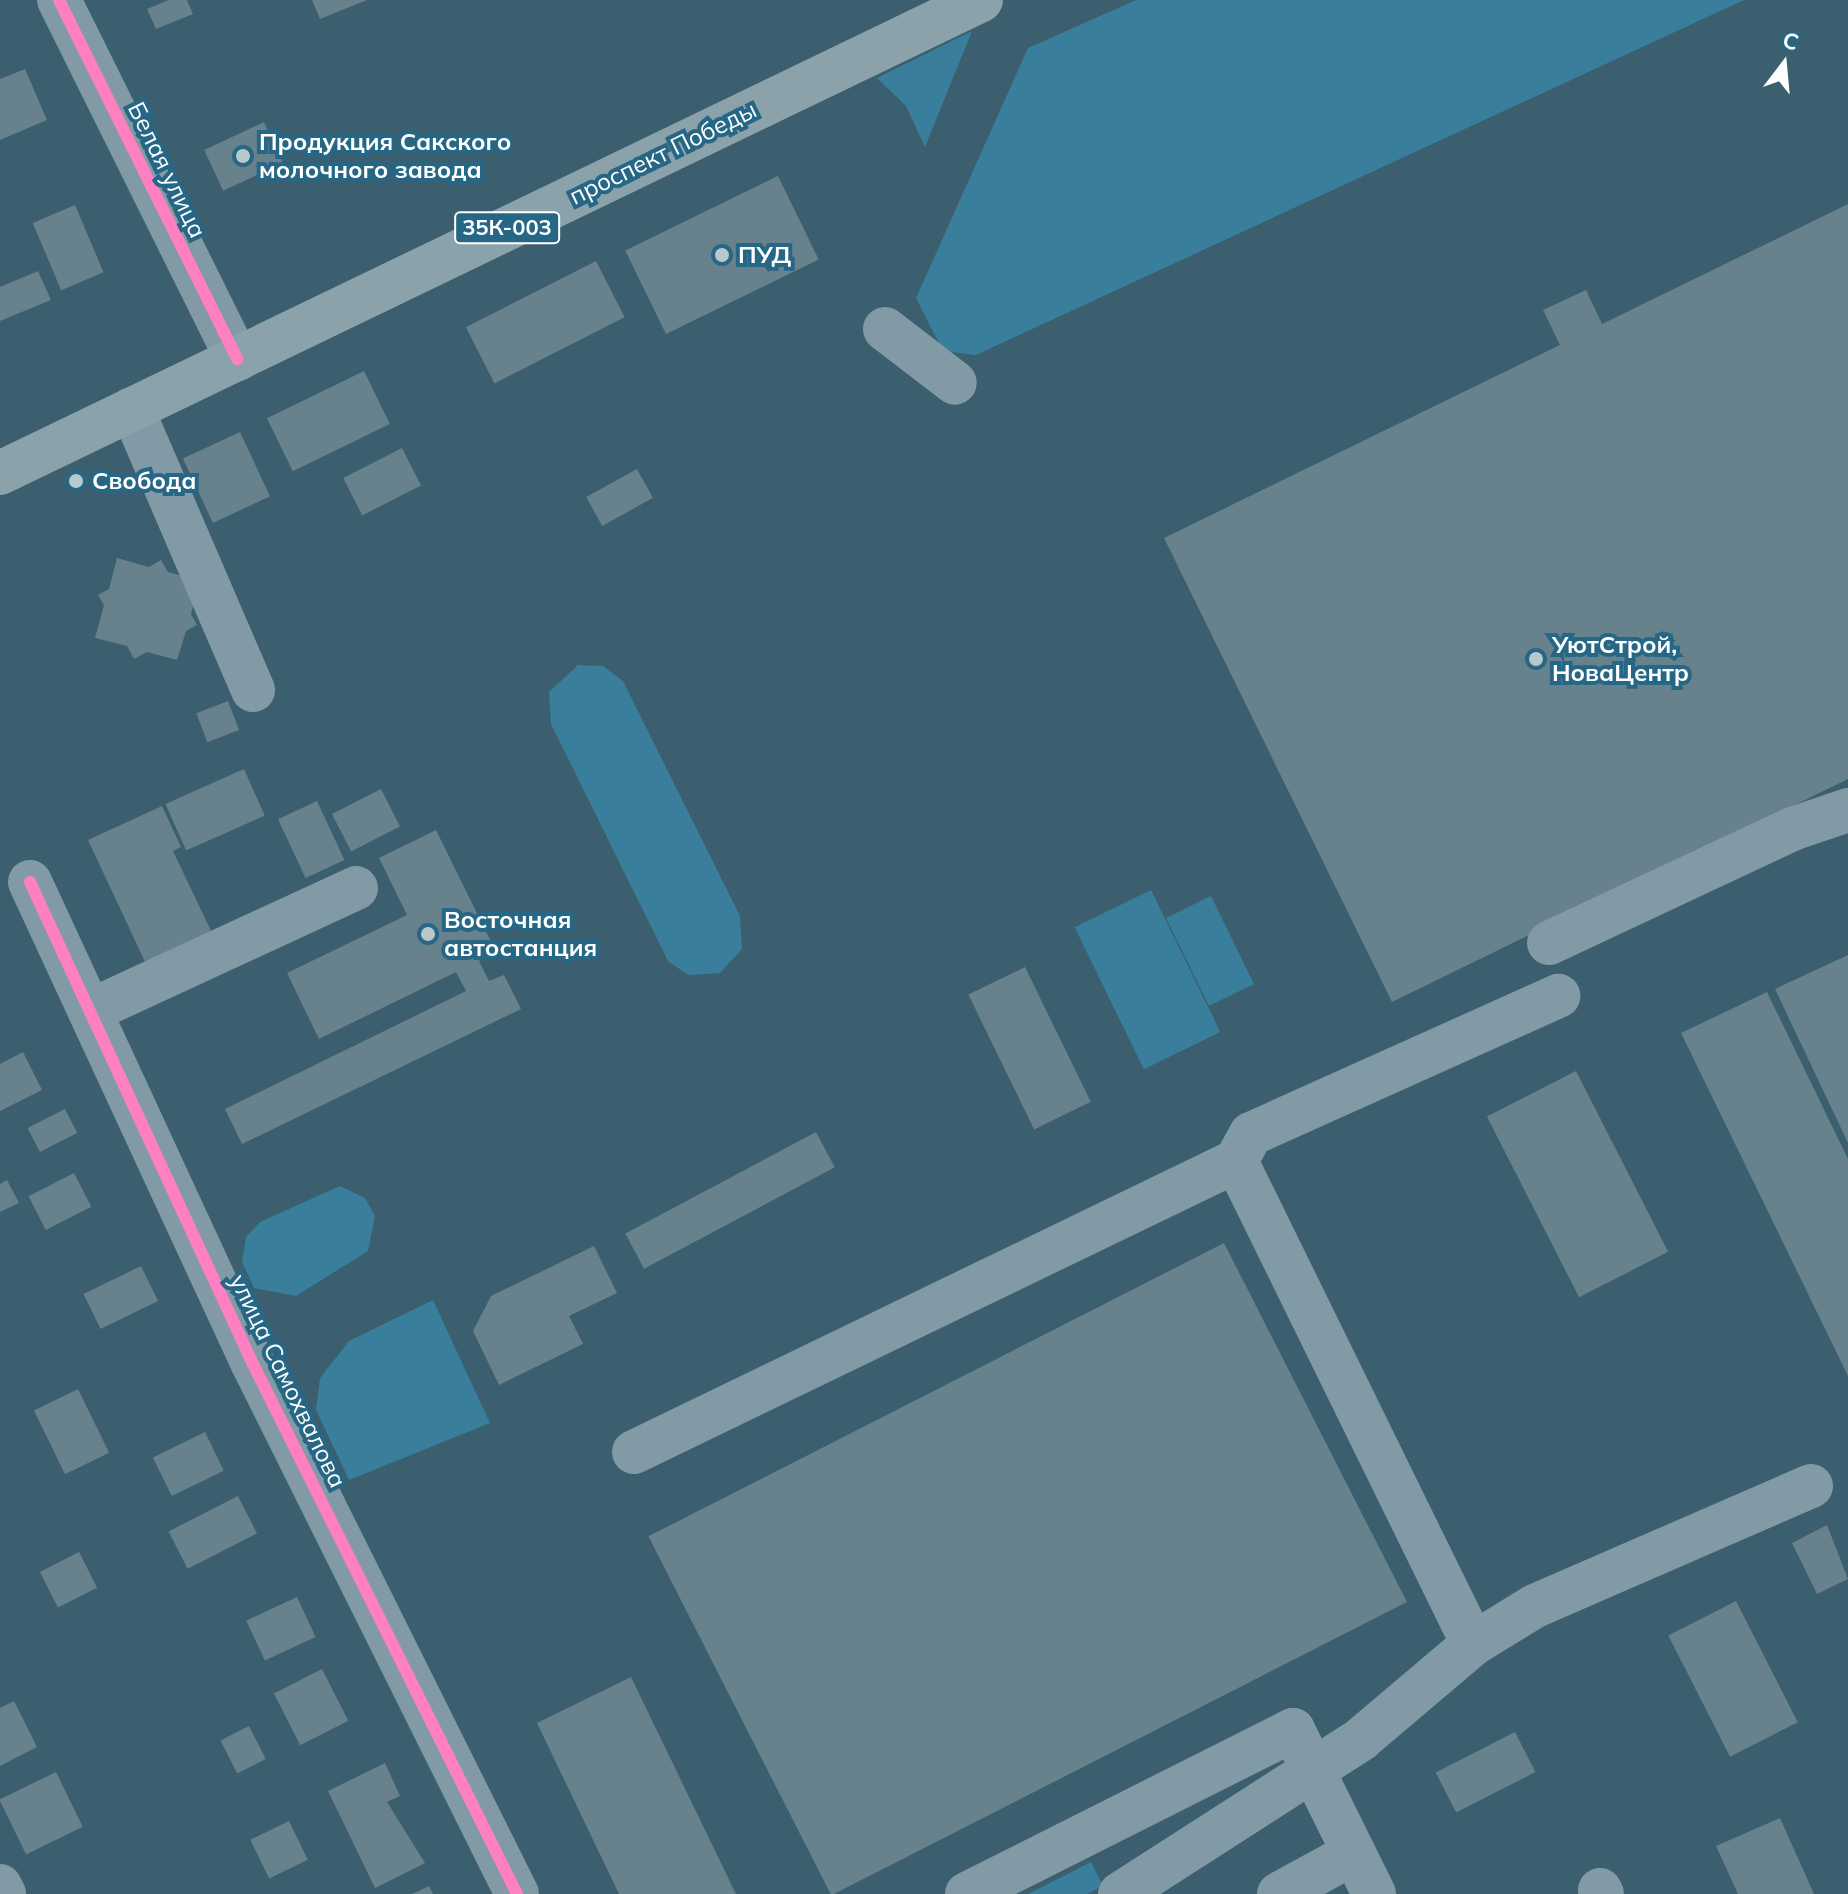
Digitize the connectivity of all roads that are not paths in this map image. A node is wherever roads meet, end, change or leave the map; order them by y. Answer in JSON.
{"nodes":[{"id":1,"x":59,"y":0,"type":"edge"},
{"id":2,"x":981,"y":0,"type":"edge"},
{"id":3,"x":885,"y":329,"type":"dead end"},
{"id":4,"x":237,"y":359,"type":"junction"},
{"id":5,"x":955,"y":383,"type":"dead end"},
{"id":6,"x":132,"y":409,"type":"junction"},
{"id":7,"x":0,"y":473,"type":"edge"},
{"id":8,"x":253,"y":690,"type":"dead end"},
{"id":9,"x":1848,"y":810,"type":"edge"},
{"id":10,"x":30,"y":882,"type":"dead end"},
{"id":11,"x":356,"y":888,"type":"dead end"},
{"id":12,"x":1549,"y":943,"type":"dead end"},
{"id":13,"x":1558,"y":996,"type":"dead end"},
{"id":14,"x":90,"y":1011,"type":"junction"},
{"id":15,"x":1236,"y":1161,"type":"junction"},
{"id":16,"x":634,"y":1452,"type":"dead end"},
{"id":17,"x":1811,"y":1486,"type":"dead end"},
{"id":18,"x":1473,"y":1644,"type":"junction"},
{"id":19,"x":1314,"y":1769,"type":"junction"},
{"id":20,"x":1354,"y":1853,"type":"junction"},
{"id":21,"x":0,"y":1886,"type":"edge"},
{"id":22,"x":4,"y":1894,"type":"edge"},
{"id":23,"x":517,"y":1894,"type":"edge"},
{"id":24,"x":967,"y":1894,"type":"edge"},
{"id":25,"x":1120,"y":1894,"type":"edge"},
{"id":26,"x":1279,"y":1894,"type":"edge"},
{"id":27,"x":1374,"y":1894,"type":"edge"}],
"edges":[{"from":1,"to":4,"type":"street","name":"Белая улица"},
{"from":2,"to":4,"type":"main road","name":"проспект Победы","number":"35К-003"},
{"from":3,"to":5,"type":"street"},
{"from":4,"to":6,"type":"main road","name":"проспект Победы","number":"35К-003"},
{"from":6,"to":7,"type":"main road","name":"проспект Победы","number":"35К-003"},
{"from":6,"to":8,"type":"street"},
{"from":9,"to":12,"type":"street"},
{"from":10,"to":14,"type":"street","name":"улица Самохвалова"},
{"from":11,"to":14,"type":"street"},
{"from":13,"to":15,"type":"street"},
{"from":14,"to":23,"type":"street","name":"улица Самохвалова"},
{"from":15,"to":16,"type":"street"},
{"from":15,"to":18,"type":"street"},
{"from":17,"to":18,"type":"street"},
{"from":18,"to":19,"type":"street"},
{"from":19,"to":20,"type":"street"},
{"from":19,"to":24,"type":"street"},
{"from":19,"to":25,"type":"street"},
{"from":20,"to":26,"type":"street"},
{"from":20,"to":27,"type":"street"},
{"from":21,"to":22,"type":"street"}]}
